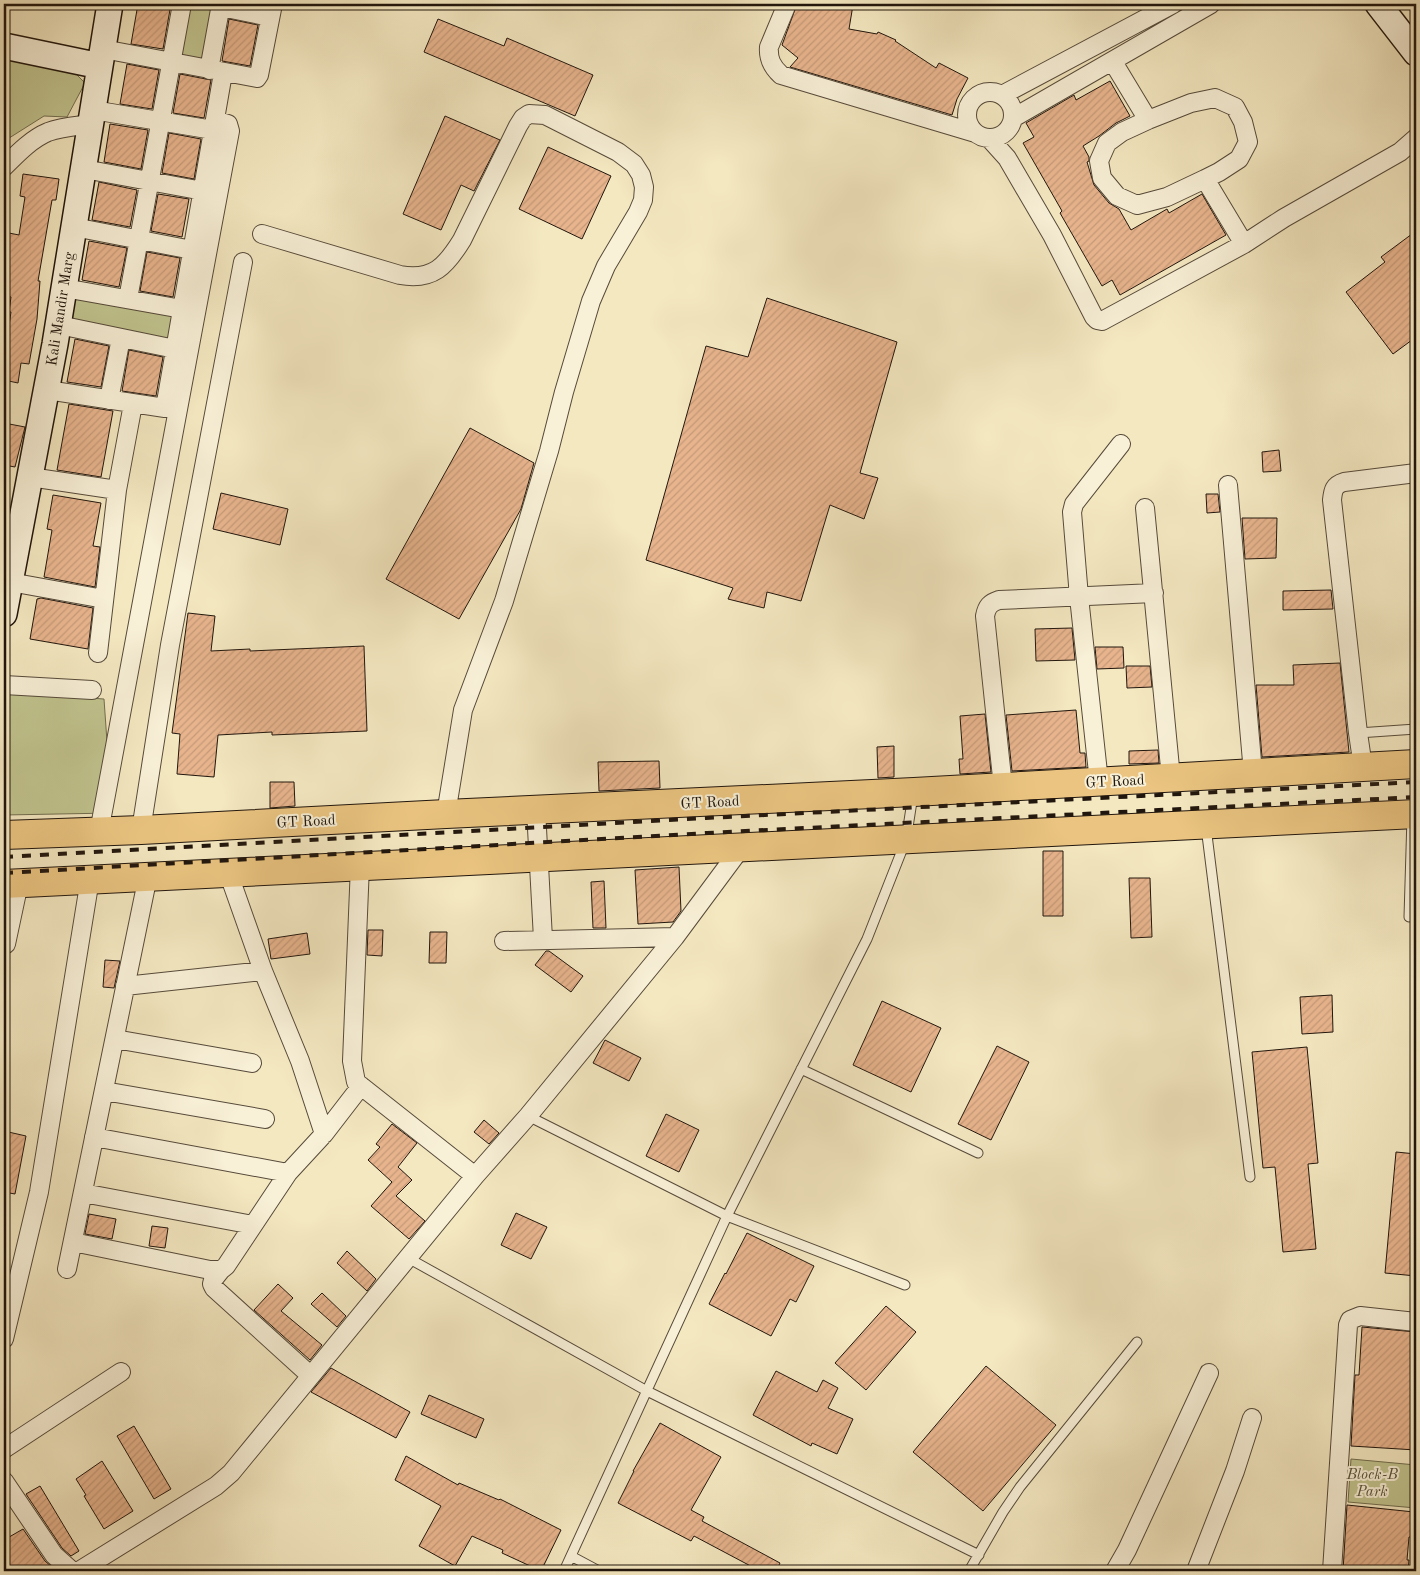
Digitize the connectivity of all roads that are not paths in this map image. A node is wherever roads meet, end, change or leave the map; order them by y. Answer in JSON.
{"nodes":[{"id":1,"x":110,"y":4,"type":"edge"},
{"id":2,"x":182,"y":4,"type":"edge"},
{"id":3,"x":787,"y":4,"type":"edge"},
{"id":4,"x":1173,"y":4,"type":"edge"},
{"id":5,"x":1211,"y":4,"type":"edge"},
{"id":6,"x":1378,"y":4,"type":"edge"},
{"id":7,"x":1399,"y":4,"type":"edge"},
{"id":8,"x":221,"y":6,"type":"edge"},
{"id":9,"x":272,"y":10,"type":"edge"},
{"id":10,"x":1414,"y":40,"type":"edge"},
{"id":11,"x":4,"y":46,"type":"edge"},
{"id":12,"x":102,"y":57,"type":"junction"},
{"id":13,"x":170,"y":62,"type":"junction"},
{"id":14,"x":1113,"y":62,"type":"junction"},
{"id":15,"x":216,"y":71,"type":"junction"},
{"id":16,"x":1002,"y":95,"type":"junction"},
{"id":17,"x":92,"y":117,"type":"junction"},
{"id":18,"x":1013,"y":118,"type":"junction"},
{"id":19,"x":1148,"y":120,"type":"junction"},
{"id":20,"x":160,"y":121,"type":"junction"},
{"id":21,"x":214,"y":125,"type":"junction"},
{"id":22,"x":982,"y":136,"type":"junction"},
{"id":23,"x":1416,"y":138,"type":"edge"},
{"id":24,"x":4,"y":167,"type":"edge"},
{"id":25,"x":84,"y":169,"type":"junction"},
{"id":26,"x":1205,"y":179,"type":"junction"},
{"id":27,"x":149,"y":181,"type":"junction"},
{"id":28,"x":203,"y":191,"type":"junction"},
{"id":29,"x":74,"y":227,"type":"junction"},
{"id":30,"x":262,"y":234,"type":"dead end"},
{"id":31,"x":139,"y":240,"type":"junction"},
{"id":32,"x":1244,"y":244,"type":"junction"},
{"id":33,"x":192,"y":250,"type":"junction"},
{"id":34,"x":243,"y":262,"type":"dead end"},
{"id":35,"x":64,"y":288,"type":"junction"},
{"id":36,"x":128,"y":299,"type":"junction"},
{"id":37,"x":182,"y":309,"type":"junction"},
{"id":38,"x":58,"y":325,"type":"junction"},
{"id":39,"x":121,"y":338,"type":"junction"},
{"id":40,"x":175,"y":349,"type":"junction"},
{"id":41,"x":46,"y":390,"type":"junction"},
{"id":42,"x":109,"y":400,"type":"junction"},
{"id":43,"x":133,"y":404,"type":"junction"},
{"id":44,"x":1121,"y":444,"type":"dead end"},
{"id":45,"x":1416,"y":473,"type":"edge"},
{"id":46,"x":30,"y":477,"type":"junction"},
{"id":47,"x":1228,"y":485,"type":"dead end"},
{"id":48,"x":117,"y":490,"type":"junction"},
{"id":49,"x":1145,"y":508,"type":"dead end"},
{"id":50,"x":9,"y":573,"type":"edge"},
{"id":51,"x":1154,"y":593,"type":"junction"},
{"id":52,"x":1079,"y":597,"type":"junction"},
{"id":53,"x":104,"y":599,"type":"junction"},
{"id":54,"x":4,"y":614,"type":"edge"},
{"id":55,"x":98,"y":653,"type":"dead end"},
{"id":56,"x":4,"y":685,"type":"edge"},
{"id":57,"x":92,"y":690,"type":"dead end"},
{"id":58,"x":1416,"y":729,"type":"edge"},
{"id":59,"x":1358,"y":733,"type":"junction"},
{"id":60,"x":1416,"y":764,"type":"edge"},
{"id":61,"x":1363,"y":767,"type":"junction"},
{"id":62,"x":1253,"y":773,"type":"junction"},
{"id":63,"x":1171,"y":778,"type":"junction"},
{"id":64,"x":1099,"y":782,"type":"junction"},
{"id":65,"x":1004,"y":787,"type":"junction"},
{"id":66,"x":914,"y":792,"type":"junction"},
{"id":67,"x":536,"y":810,"type":"junction"},
{"id":68,"x":446,"y":814,"type":"junction"},
{"id":69,"x":1414,"y":814,"type":"edge"},
{"id":70,"x":1206,"y":825,"type":"junction"},
{"id":71,"x":141,"y":830,"type":"junction"},
{"id":72,"x":99,"y":832,"type":"junction"},
{"id":73,"x":4,"y":835,"type":"edge"},
{"id":74,"x":906,"y":840,"type":"junction"},
{"id":75,"x":740,"y":848,"type":"junction"},
{"id":76,"x":539,"y":857,"type":"junction"},
{"id":77,"x":360,"y":865,"type":"junction"},
{"id":78,"x":228,"y":872,"type":"junction"},
{"id":79,"x":148,"y":876,"type":"junction"},
{"id":80,"x":90,"y":879,"type":"junction"},
{"id":81,"x":11,"y":884,"type":"edge"},
{"id":82,"x":1409,"y":917,"type":"dead end"},
{"id":83,"x":675,"y":937,"type":"junction"},
{"id":84,"x":543,"y":939,"type":"junction"},
{"id":85,"x":504,"y":941,"type":"dead end"},
{"id":86,"x":5,"y":949,"type":"edge"},
{"id":87,"x":263,"y":971,"type":"junction"},
{"id":88,"x":126,"y":986,"type":"junction"},
{"id":89,"x":115,"y":1038,"type":"junction"},
{"id":90,"x":252,"y":1063,"type":"dead end"},
{"id":91,"x":801,"y":1069,"type":"junction"},
{"id":92,"x":361,"y":1086,"type":"junction"},
{"id":93,"x":104,"y":1091,"type":"junction"},
{"id":94,"x":528,"y":1116,"type":"junction"},
{"id":95,"x":265,"y":1119,"type":"dead end"},
{"id":96,"x":324,"y":1134,"type":"junction"},
{"id":97,"x":94,"y":1137,"type":"junction"},
{"id":98,"x":978,"y":1153,"type":"dead end"},
{"id":99,"x":288,"y":1173,"type":"junction"},
{"id":100,"x":475,"y":1176,"type":"junction"},
{"id":101,"x":1250,"y":1176,"type":"dead end"},
{"id":102,"x":83,"y":1193,"type":"junction"},
{"id":103,"x":726,"y":1216,"type":"junction"},
{"id":104,"x":253,"y":1225,"type":"junction"},
{"id":105,"x":73,"y":1242,"type":"junction"},
{"id":106,"x":408,"y":1258,"type":"junction"},
{"id":107,"x":67,"y":1269,"type":"dead end"},
{"id":108,"x":221,"y":1270,"type":"junction"},
{"id":109,"x":905,"y":1285,"type":"dead end"},
{"id":110,"x":1416,"y":1322,"type":"edge"},
{"id":111,"x":4,"y":1339,"type":"edge"},
{"id":112,"x":1136,"y":1342,"type":"dead end"},
{"id":113,"x":121,"y":1372,"type":"dead end"},
{"id":114,"x":1209,"y":1373,"type":"dead end"},
{"id":115,"x":311,"y":1376,"type":"junction"},
{"id":116,"x":646,"y":1391,"type":"junction"},
{"id":117,"x":1252,"y":1418,"type":"dead end"},
{"id":118,"x":4,"y":1449,"type":"edge"},
{"id":119,"x":4,"y":1481,"type":"edge"},
{"id":120,"x":979,"y":1555,"type":"junction"},
{"id":121,"x":571,"y":1556,"type":"junction"},
{"id":122,"x":72,"y":1571,"type":"edge"},
{"id":123,"x":79,"y":1571,"type":"edge"},
{"id":124,"x":564,"y":1571,"type":"edge"},
{"id":125,"x":599,"y":1571,"type":"edge"},
{"id":126,"x":969,"y":1571,"type":"edge"},
{"id":127,"x":1115,"y":1571,"type":"edge"},
{"id":128,"x":1196,"y":1571,"type":"edge"},
{"id":129,"x":1332,"y":1571,"type":"edge"}],
"edges":[{"from":1,"to":12,"type":"street","name":"Kali Mandir Marg"},
{"from":2,"to":13,"type":"street"},
{"from":3,"to":22,"type":"street"},
{"from":4,"to":16,"type":"street"},
{"from":5,"to":14,"type":"street"},
{"from":6,"to":10,"type":"street"},
{"from":7,"to":10,"type":"street"},
{"from":8,"to":9,"type":"street"},
{"from":8,"to":15,"type":"street"},
{"from":9,"to":15,"type":"street"},
{"from":11,"to":12,"type":"street"},
{"from":12,"to":13,"type":"street"},
{"from":12,"to":17,"type":"street","name":"Kali Mandir Marg"},
{"from":13,"to":15,"type":"street"},
{"from":13,"to":20,"type":"street"},
{"from":14,"to":18,"type":"street"},
{"from":14,"to":19,"type":"street"},
{"from":15,"to":21,"type":"street"},
{"from":16,"to":18,"type":"street"},
{"from":16,"to":22,"type":"street"},
{"from":17,"to":20,"type":"street"},
{"from":17,"to":24,"type":"street"},
{"from":17,"to":25,"type":"street","name":"Kali Mandir Marg"},
{"from":18,"to":22,"type":"street"},
{"from":19,"to":26,"type":"street"},
{"from":19,"to":26,"type":"street"},
{"from":20,"to":21,"type":"street"},
{"from":20,"to":27,"type":"street"},
{"from":21,"to":28,"type":"street"},
{"from":21,"to":72,"type":"street"},
{"from":22,"to":32,"type":"street"},
{"from":23,"to":32,"type":"street"},
{"from":25,"to":27,"type":"street"},
{"from":25,"to":29,"type":"street","name":"Kali Mandir Marg"},
{"from":26,"to":32,"type":"street"},
{"from":27,"to":28,"type":"street"},
{"from":27,"to":31,"type":"street"},
{"from":28,"to":33,"type":"street"},
{"from":29,"to":31,"type":"street"},
{"from":29,"to":35,"type":"street","name":"Kali Mandir Marg"},
{"from":30,"to":68,"type":"street"},
{"from":31,"to":33,"type":"street"},
{"from":31,"to":36,"type":"street"},
{"from":33,"to":37,"type":"street"},
{"from":34,"to":71,"type":"street"},
{"from":35,"to":36,"type":"street"},
{"from":35,"to":38,"type":"street","name":"Kali Mandir Marg"},
{"from":36,"to":37,"type":"street"},
{"from":37,"to":40,"type":"street"},
{"from":38,"to":39,"type":"street"},
{"from":38,"to":41,"type":"street","name":"Kali Mandir Marg"},
{"from":39,"to":40,"type":"street"},
{"from":39,"to":42,"type":"street"},
{"from":40,"to":43,"type":"street"},
{"from":41,"to":42,"type":"street"},
{"from":41,"to":46,"type":"street","name":"Kali Mandir Marg"},
{"from":42,"to":43,"type":"street"},
{"from":43,"to":48,"type":"street"},
{"from":44,"to":52,"type":"street"},
{"from":45,"to":59,"type":"street"},
{"from":46,"to":48,"type":"street"},
{"from":46,"to":50,"type":"street","name":"Kali Mandir Marg"},
{"from":47,"to":62,"type":"street"},
{"from":48,"to":53,"type":"street"},
{"from":49,"to":51,"type":"street"},
{"from":50,"to":53,"type":"street"},
{"from":50,"to":54,"type":"street","name":"Kali Mandir Marg"},
{"from":51,"to":52,"type":"street"},
{"from":51,"to":63,"type":"street"},
{"from":52,"to":64,"type":"street"},
{"from":52,"to":65,"type":"street"},
{"from":53,"to":55,"type":"street"},
{"from":56,"to":57,"type":"street"},
{"from":58,"to":59,"type":"lane"},
{"from":59,"to":61,"type":"street"},
{"from":60,"to":61,"type":"highway","name":"GT Road"},
{"from":61,"to":62,"type":"highway","name":"GT Road"},
{"from":62,"to":63,"type":"highway","name":"GT Road"},
{"from":63,"to":64,"type":"highway","name":"GT Road"},
{"from":64,"to":65,"type":"highway","name":"GT Road"},
{"from":65,"to":66,"type":"highway","name":"GT Road"},
{"from":66,"to":67,"type":"highway","name":"GT Road"},
{"from":66,"to":74,"type":"lane"},
{"from":67,"to":68,"type":"highway","name":"GT Road"},
{"from":67,"to":76,"type":"street"},
{"from":68,"to":71,"type":"highway","name":"GT Road"},
{"from":69,"to":70,"type":"highway"},
{"from":69,"to":82,"type":"lane"},
{"from":70,"to":74,"type":"highway"},
{"from":70,"to":101,"type":"lane"},
{"from":71,"to":72,"type":"highway","name":"GT Road"},
{"from":72,"to":73,"type":"highway","name":"GT Road"},
{"from":74,"to":75,"type":"highway"},
{"from":74,"to":91,"type":"lane"},
{"from":75,"to":76,"type":"highway"},
{"from":75,"to":83,"type":"street"},
{"from":76,"to":77,"type":"highway"},
{"from":76,"to":84,"type":"street"},
{"from":77,"to":78,"type":"highway"},
{"from":77,"to":92,"type":"street"},
{"from":78,"to":79,"type":"highway"},
{"from":78,"to":87,"type":"street"},
{"from":79,"to":80,"type":"highway"},
{"from":79,"to":88,"type":"street"},
{"from":80,"to":81,"type":"highway"},
{"from":80,"to":111,"type":"street"},
{"from":81,"to":86,"type":"street"},
{"from":83,"to":84,"type":"street"},
{"from":83,"to":94,"type":"street"},
{"from":84,"to":85,"type":"street"},
{"from":87,"to":88,"type":"street"},
{"from":87,"to":96,"type":"street"},
{"from":88,"to":89,"type":"street"},
{"from":89,"to":90,"type":"street"},
{"from":89,"to":93,"type":"street"},
{"from":91,"to":98,"type":"lane"},
{"from":91,"to":103,"type":"lane"},
{"from":92,"to":96,"type":"street"},
{"from":92,"to":100,"type":"street"},
{"from":93,"to":95,"type":"street"},
{"from":93,"to":97,"type":"street"},
{"from":94,"to":100,"type":"street"},
{"from":94,"to":103,"type":"lane"},
{"from":96,"to":99,"type":"street"},
{"from":97,"to":99,"type":"street"},
{"from":97,"to":102,"type":"street"},
{"from":99,"to":104,"type":"street"},
{"from":100,"to":106,"type":"street"},
{"from":102,"to":104,"type":"street"},
{"from":102,"to":105,"type":"street"},
{"from":103,"to":109,"type":"lane"},
{"from":103,"to":116,"type":"lane"},
{"from":104,"to":108,"type":"street"},
{"from":105,"to":107,"type":"street"},
{"from":105,"to":108,"type":"street"},
{"from":106,"to":115,"type":"street"},
{"from":106,"to":116,"type":"lane"},
{"from":108,"to":115,"type":"street"},
{"from":110,"to":129,"type":"street"},
{"from":112,"to":120,"type":"lane"},
{"from":113,"to":118,"type":"street"},
{"from":114,"to":127,"type":"street"},
{"from":115,"to":123,"type":"street"},
{"from":116,"to":120,"type":"lane"},
{"from":116,"to":121,"type":"lane"},
{"from":117,"to":128,"type":"street"},
{"from":119,"to":122,"type":"street"},
{"from":120,"to":126,"type":"lane"},
{"from":121,"to":124,"type":"lane"},
{"from":121,"to":125,"type":"lane"}]}
